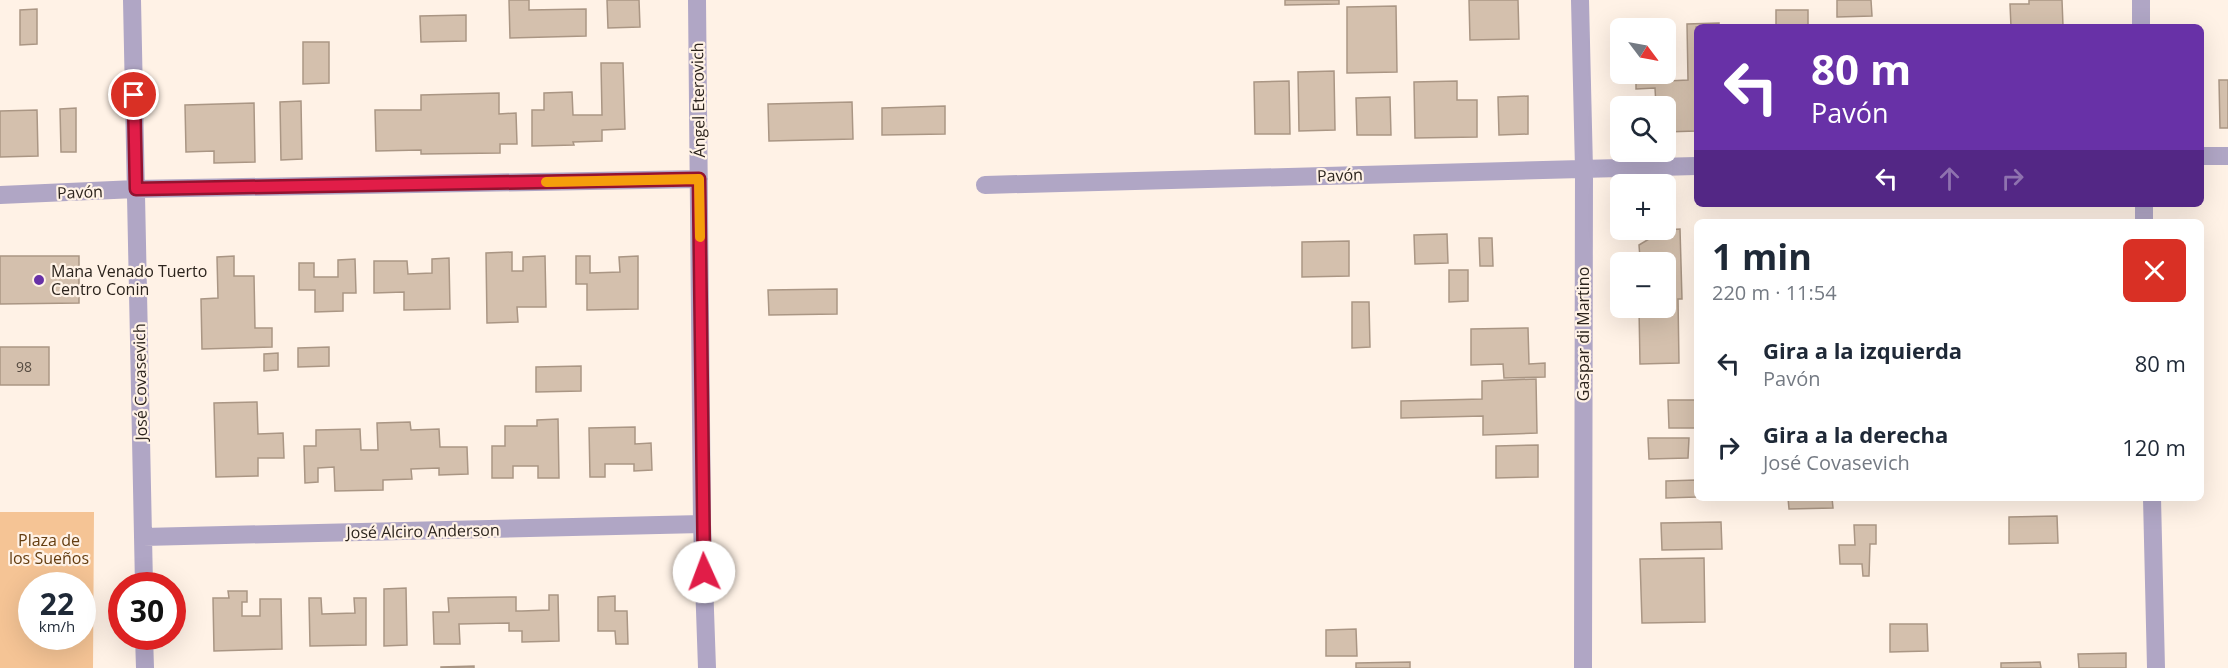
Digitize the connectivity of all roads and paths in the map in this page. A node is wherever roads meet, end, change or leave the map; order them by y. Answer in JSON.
{"nodes":[{"id":1,"x":132,"y":0,"type":"edge"},
{"id":2,"x":697,"y":0,"type":"edge"},
{"id":3,"x":1580,"y":0,"type":"edge"},
{"id":4,"x":2140,"y":0,"type":"edge"},
{"id":5,"x":2141,"y":24,"type":"edge"},
{"id":6,"x":2204,"y":156,"type":"edge"},
{"id":7,"x":2228,"y":156,"type":"edge"},
{"id":8,"x":1694,"y":166,"type":"edge"},
{"id":9,"x":1584,"y":169,"type":"junction"},
{"id":10,"x":699,"y":179,"type":"junction"},
{"id":11,"x":984,"y":185,"type":"dead end"},
{"id":12,"x":136,"y":189,"type":"junction"},
{"id":13,"x":0,"y":195,"type":"edge"},
{"id":14,"x":2152,"y":501,"type":"edge"},
{"id":15,"x":702,"y":524,"type":"junction"},
{"id":16,"x":143,"y":537,"type":"junction"},
{"id":17,"x":144,"y":572,"type":"edge"},
{"id":18,"x":144,"y":650,"type":"edge"},
{"id":19,"x":144,"y":668,"type":"edge"},
{"id":20,"x":707,"y":668,"type":"edge"},
{"id":21,"x":1583,"y":668,"type":"edge"},
{"id":22,"x":2156,"y":668,"type":"edge"}],
"edges":[{"from":1,"to":12,"type":"street","name":"José Covasevich"},
{"from":2,"to":10,"type":"street","name":"Ángel Eterovich"},
{"from":3,"to":9,"type":"street","name":"Gaspar di Martino"},
{"from":4,"to":5,"type":"street"},
{"from":6,"to":7,"type":"street"},
{"from":8,"to":9,"type":"street","name":"Pavón"},
{"from":9,"to":11,"type":"street","name":"Pavón"},
{"from":9,"to":21,"type":"street","name":"Gaspar di Martino"},
{"from":10,"to":12,"type":"street","name":"Pavón"},
{"from":10,"to":15,"type":"street","name":"Ángel Eterovich"},
{"from":12,"to":13,"type":"street","name":"Pavón"},
{"from":12,"to":16,"type":"street","name":"José Covasevich"},
{"from":14,"to":22,"type":"street"},
{"from":15,"to":16,"type":"street","name":"José Alciro Anderson"},
{"from":15,"to":20,"type":"street","name":"Ángel Eterovich"},
{"from":16,"to":17,"type":"street","name":"José Covasevich"},
{"from":18,"to":19,"type":"street"}]}
